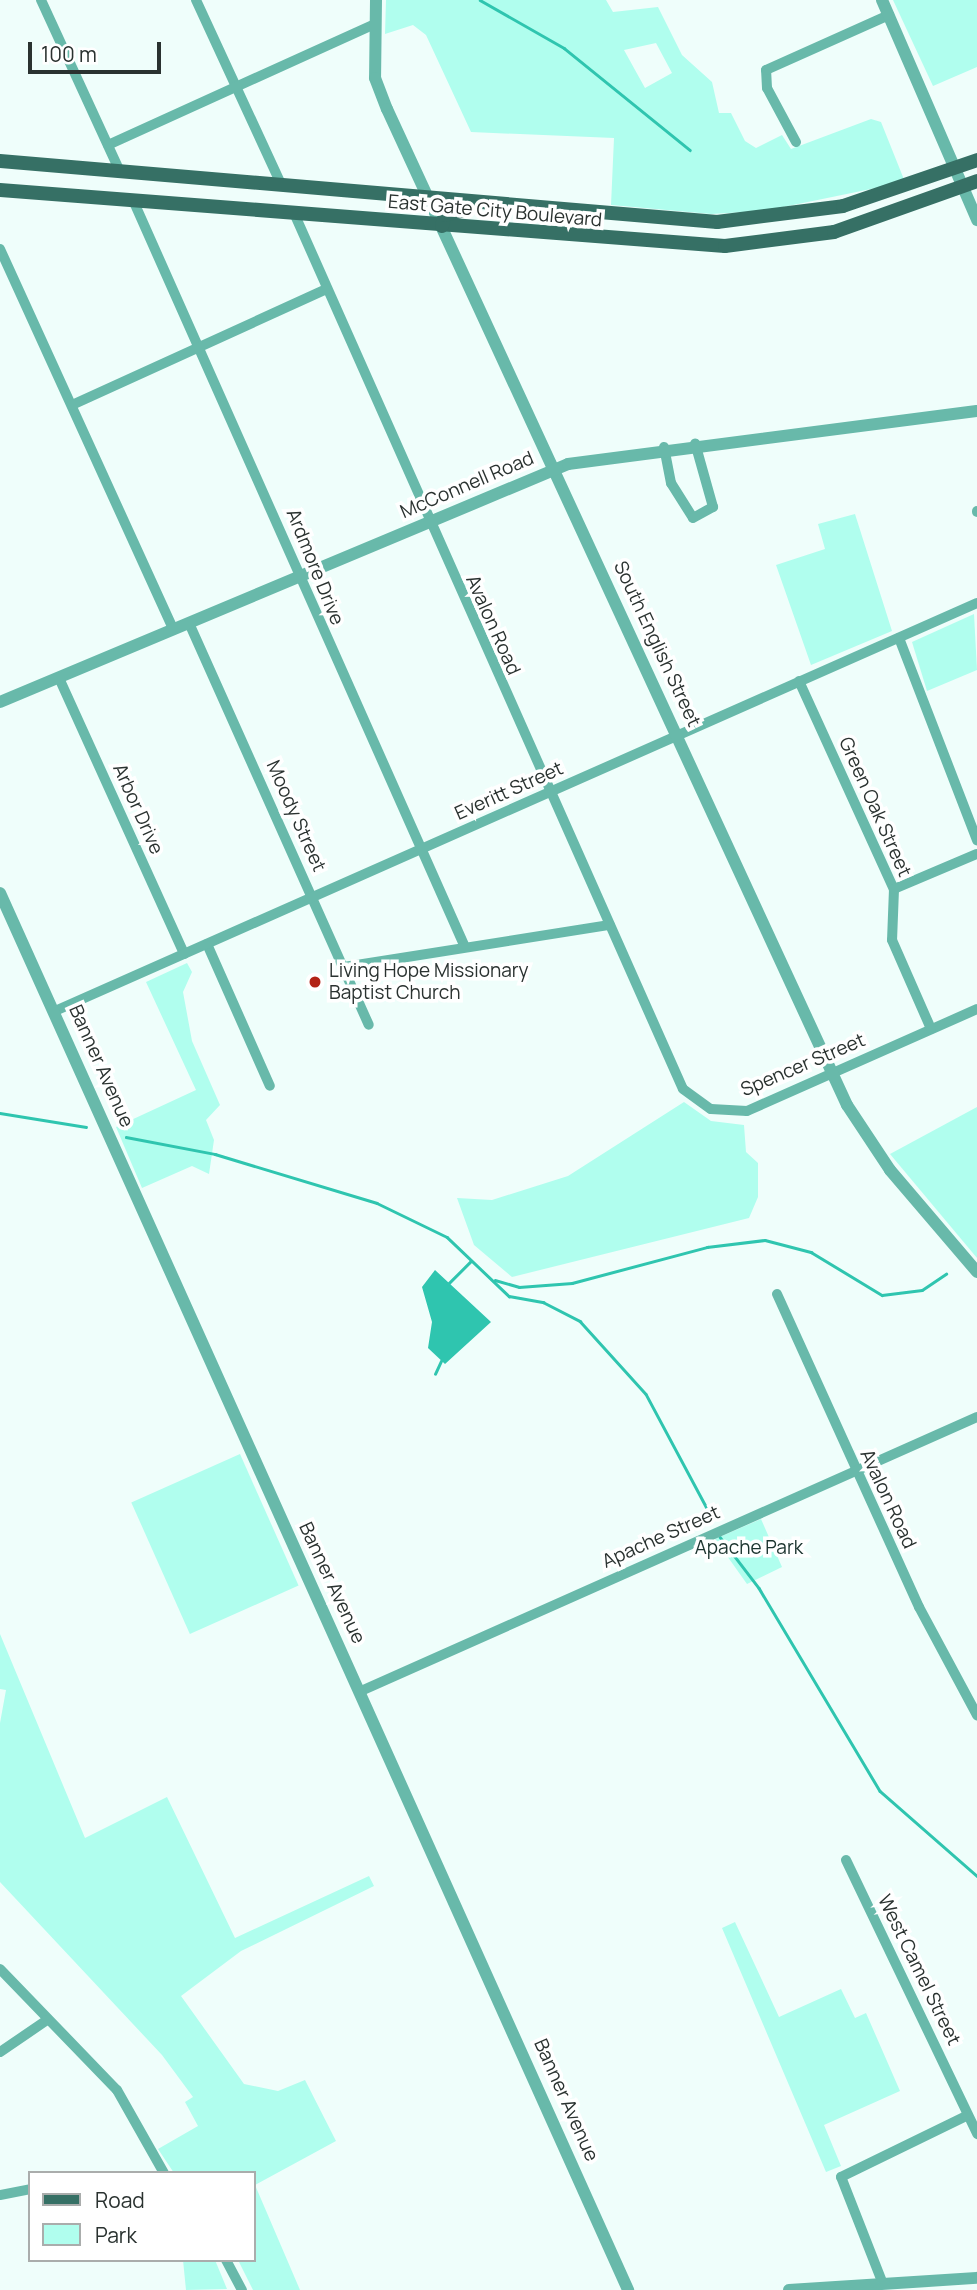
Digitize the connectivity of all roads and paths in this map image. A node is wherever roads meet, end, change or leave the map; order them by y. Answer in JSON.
{"nodes":[{"id":1,"x":41,"y":0,"type":"edge"},
{"id":2,"x":196,"y":0,"type":"edge"},
{"id":3,"x":376,"y":0,"type":"edge"},
{"id":4,"x":882,"y":0,"type":"edge"},
{"id":5,"x":889,"y":15,"type":"junction"},
{"id":6,"x":375,"y":24,"type":"junction"},
{"id":7,"x":236,"y":85,"type":"junction"},
{"id":8,"x":796,"y":142,"type":"dead end"},
{"id":9,"x":108,"y":145,"type":"junction"},
{"id":10,"x":977,"y":160,"type":"edge"},
{"id":11,"x":0,"y":161,"type":"edge"},
{"id":12,"x":48,"y":166,"type":"junction"},
{"id":13,"x":0,"y":168,"type":"edge"},
{"id":14,"x":956,"y":170,"type":"junction"},
{"id":15,"x":120,"y":172,"type":"junction"},
{"id":16,"x":977,"y":181,"type":"edge"},
{"id":17,"x":282,"y":186,"type":"junction"},
{"id":18,"x":963,"y":187,"type":"junction"},
{"id":19,"x":0,"y":190,"type":"edge"},
{"id":20,"x":429,"y":199,"type":"junction"},
{"id":21,"x":133,"y":200,"type":"junction"},
{"id":22,"x":527,"y":206,"type":"junction"},
{"id":23,"x":294,"y":213,"type":"junction"},
{"id":24,"x":345,"y":218,"type":"junction"},
{"id":25,"x":977,"y":220,"type":"edge"},
{"id":26,"x":442,"y":226,"type":"junction"},
{"id":27,"x":0,"y":249,"type":"edge"},
{"id":28,"x":327,"y":289,"type":"junction"},
{"id":29,"x":201,"y":347,"type":"junction"},
{"id":30,"x":72,"y":405,"type":"junction"},
{"id":31,"x":977,"y":411,"type":"edge"},
{"id":32,"x":695,"y":443,"type":"junction"},
{"id":33,"x":664,"y":447,"type":"junction"},
{"id":34,"x":552,"y":471,"type":"junction"},
{"id":35,"x":430,"y":521,"type":"junction"},
{"id":36,"x":300,"y":576,"type":"junction"},
{"id":37,"x":977,"y":603,"type":"edge"},
{"id":38,"x":189,"y":623,"type":"junction"},
{"id":39,"x":173,"y":629,"type":"junction"},
{"id":40,"x":899,"y":638,"type":"junction"},
{"id":41,"x":59,"y":678,"type":"junction"},
{"id":42,"x":799,"y":681,"type":"junction"},
{"id":43,"x":0,"y":702,"type":"edge"},
{"id":44,"x":678,"y":733,"type":"junction"},
{"id":45,"x":550,"y":791,"type":"junction"},
{"id":46,"x":977,"y":841,"type":"edge"},
{"id":47,"x":421,"y":850,"type":"junction"},
{"id":48,"x":977,"y":854,"type":"edge"},
{"id":49,"x":894,"y":890,"type":"junction"},
{"id":50,"x":0,"y":893,"type":"edge"},
{"id":51,"x":314,"y":897,"type":"junction"},
{"id":52,"x":610,"y":925,"type":"junction"},
{"id":53,"x":207,"y":944,"type":"junction"},
{"id":54,"x":465,"y":947,"type":"junction"},
{"id":55,"x":184,"y":954,"type":"junction"},
{"id":56,"x":344,"y":967,"type":"junction"},
{"id":57,"x":977,"y":1009,"type":"edge"},
{"id":58,"x":55,"y":1011,"type":"junction"},
{"id":59,"x":369,"y":1025,"type":"dead end"},
{"id":60,"x":931,"y":1029,"type":"junction"},
{"id":61,"x":664,"y":1051,"type":"joint"},
{"id":62,"x":832,"y":1072,"type":"junction"},
{"id":63,"x":270,"y":1086,"type":"dead end"},
{"id":64,"x":977,"y":1272,"type":"edge"},
{"id":65,"x":777,"y":1294,"type":"dead end"},
{"id":66,"x":977,"y":1417,"type":"edge"},
{"id":67,"x":855,"y":1470,"type":"junction"},
{"id":68,"x":361,"y":1691,"type":"junction"},
{"id":69,"x":977,"y":1715,"type":"edge"},
{"id":70,"x":846,"y":1860,"type":"dead end"},
{"id":71,"x":0,"y":1969,"type":"edge"},
{"id":72,"x":47,"y":2020,"type":"junction"},
{"id":73,"x":0,"y":2052,"type":"edge"},
{"id":74,"x":968,"y":2115,"type":"junction"},
{"id":75,"x":977,"y":2134,"type":"edge"},
{"id":76,"x":158,"y":2171,"type":"edge"},
{"id":77,"x":28,"y":2189,"type":"edge"},
{"id":78,"x":0,"y":2195,"type":"edge"},
{"id":79,"x":227,"y":2262,"type":"edge"},
{"id":80,"x":977,"y":2278,"type":"edge"},
{"id":81,"x":883,"y":2284,"type":"junction"},
{"id":82,"x":242,"y":2290,"type":"edge"},
{"id":83,"x":628,"y":2290,"type":"edge"},
{"id":84,"x":789,"y":2290,"type":"edge"}],
"edges":[{"from":1,"to":9,"type":"street"},
{"from":2,"to":7,"type":"street"},
{"from":3,"to":6,"type":"street","name":"South English Street"},
{"from":4,"to":5,"type":"street"},
{"from":5,"to":8,"type":"street"},
{"from":5,"to":14,"type":"street"},
{"from":6,"to":7,"type":"street"},
{"from":6,"to":20,"type":"street","name":"South English Street"},
{"from":7,"to":9,"type":"street"},
{"from":7,"to":17,"type":"street"},
{"from":9,"to":15,"type":"street"},
{"from":10,"to":14,"type":"main road","name":"East Gate City Boulevard"},
{"from":11,"to":12,"type":"main road","name":"East Gate City Boulevard"},
{"from":12,"to":13,"type":"main road"},
{"from":12,"to":15,"type":"main road","name":"East Gate City Boulevard"},
{"from":14,"to":18,"type":"street"},
{"from":14,"to":22,"type":"main road","name":"East Gate City Boulevard"},
{"from":15,"to":17,"type":"main road","name":"East Gate City Boulevard"},
{"from":16,"to":18,"type":"main road","name":"East Gate City Boulevard"},
{"from":17,"to":20,"type":"main road","name":"East Gate City Boulevard"},
{"from":18,"to":25,"type":"street"},
{"from":18,"to":26,"type":"main road","name":"East Gate City Boulevard"},
{"from":19,"to":21,"type":"main road","name":"East Gate City Boulevard"},
{"from":20,"to":22,"type":"main road","name":"East Gate City Boulevard"},
{"from":20,"to":24,"type":"main road"},
{"from":20,"to":26,"type":"street","name":"South English Street"},
{"from":21,"to":23,"type":"main road","name":"East Gate City Boulevard"},
{"from":21,"to":29,"type":"street","name":"Ardmore Drive"},
{"from":22,"to":26,"type":"main road"},
{"from":23,"to":24,"type":"main road","name":"East Gate City Boulevard"},
{"from":23,"to":28,"type":"street","name":"Avalon Road"},
{"from":24,"to":26,"type":"main road","name":"East Gate City Boulevard"},
{"from":26,"to":34,"type":"street","name":"South English Street"},
{"from":27,"to":30,"type":"street"},
{"from":28,"to":29,"type":"street"},
{"from":28,"to":35,"type":"street","name":"Avalon Road"},
{"from":29,"to":30,"type":"street"},
{"from":29,"to":36,"type":"street","name":"Ardmore Drive"},
{"from":30,"to":39,"type":"street"},
{"from":31,"to":32,"type":"street","name":"McConnell Road"},
{"from":32,"to":33,"type":"street","name":"McConnell Road"},
{"from":32,"to":33,"type":"street"},
{"from":33,"to":34,"type":"street","name":"McConnell Road"},
{"from":34,"to":35,"type":"street","name":"McConnell Road"},
{"from":34,"to":44,"type":"street","name":"South English Street"},
{"from":35,"to":36,"type":"street","name":"McConnell Road"},
{"from":35,"to":45,"type":"street","name":"Avalon Road"},
{"from":36,"to":38,"type":"street","name":"McConnell Road"},
{"from":36,"to":47,"type":"street","name":"Ardmore Drive"},
{"from":37,"to":40,"type":"street","name":"Everitt Street"},
{"from":38,"to":39,"type":"street","name":"McConnell Road"},
{"from":38,"to":51,"type":"street","name":"Moody Street"},
{"from":39,"to":41,"type":"street","name":"McConnell Road"},
{"from":40,"to":42,"type":"street","name":"Everitt Street"},
{"from":40,"to":46,"type":"street"},
{"from":41,"to":43,"type":"street","name":"McConnell Road"},
{"from":41,"to":55,"type":"street","name":"Arbor Drive"},
{"from":42,"to":44,"type":"street","name":"Everitt Street"},
{"from":42,"to":49,"type":"street","name":"Green Oak Street"},
{"from":44,"to":45,"type":"street","name":"Everitt Street"},
{"from":44,"to":62,"type":"street","name":"South English Street"},
{"from":45,"to":47,"type":"street","name":"Everitt Street"},
{"from":45,"to":52,"type":"street","name":"Avalon Road"},
{"from":47,"to":51,"type":"street","name":"Everitt Street"},
{"from":47,"to":54,"type":"street","name":"Ardmore Drive"},
{"from":48,"to":49,"type":"street"},
{"from":49,"to":60,"type":"street","name":"Green Oak Street"},
{"from":50,"to":58,"type":"street","name":"Banner Avenue"},
{"from":51,"to":53,"type":"street","name":"Everitt Street"},
{"from":51,"to":56,"type":"street","name":"Moody Street"},
{"from":52,"to":54,"type":"street"},
{"from":52,"to":61,"type":"street","name":"Avalon Road"},
{"from":53,"to":55,"type":"street","name":"Everitt Street"},
{"from":53,"to":63,"type":"street"},
{"from":54,"to":56,"type":"street"},
{"from":55,"to":58,"type":"street","name":"Everitt Street"},
{"from":56,"to":59,"type":"street","name":"Moody Street"},
{"from":57,"to":60,"type":"street","name":"Spencer Street"},
{"from":58,"to":68,"type":"street","name":"Banner Avenue"},
{"from":60,"to":62,"type":"street","name":"Spencer Street"},
{"from":61,"to":62,"type":"street","name":"Spencer Street"},
{"from":62,"to":64,"type":"street","name":"South English Street"},
{"from":65,"to":67,"type":"street","name":"Avalon Road"},
{"from":66,"to":67,"type":"street","name":"Apache Street"},
{"from":67,"to":68,"type":"street","name":"Apache Street"},
{"from":67,"to":69,"type":"street","name":"Avalon Road"},
{"from":68,"to":83,"type":"street","name":"Banner Avenue"},
{"from":70,"to":74,"type":"street","name":"West Camel Street"},
{"from":71,"to":72,"type":"street"},
{"from":72,"to":73,"type":"street"},
{"from":72,"to":76,"type":"street"},
{"from":74,"to":75,"type":"street","name":"West Camel Street"},
{"from":74,"to":81,"type":"street"},
{"from":77,"to":78,"type":"street"},
{"from":79,"to":82,"type":"street"},
{"from":80,"to":81,"type":"street"},
{"from":81,"to":84,"type":"street"}]}
